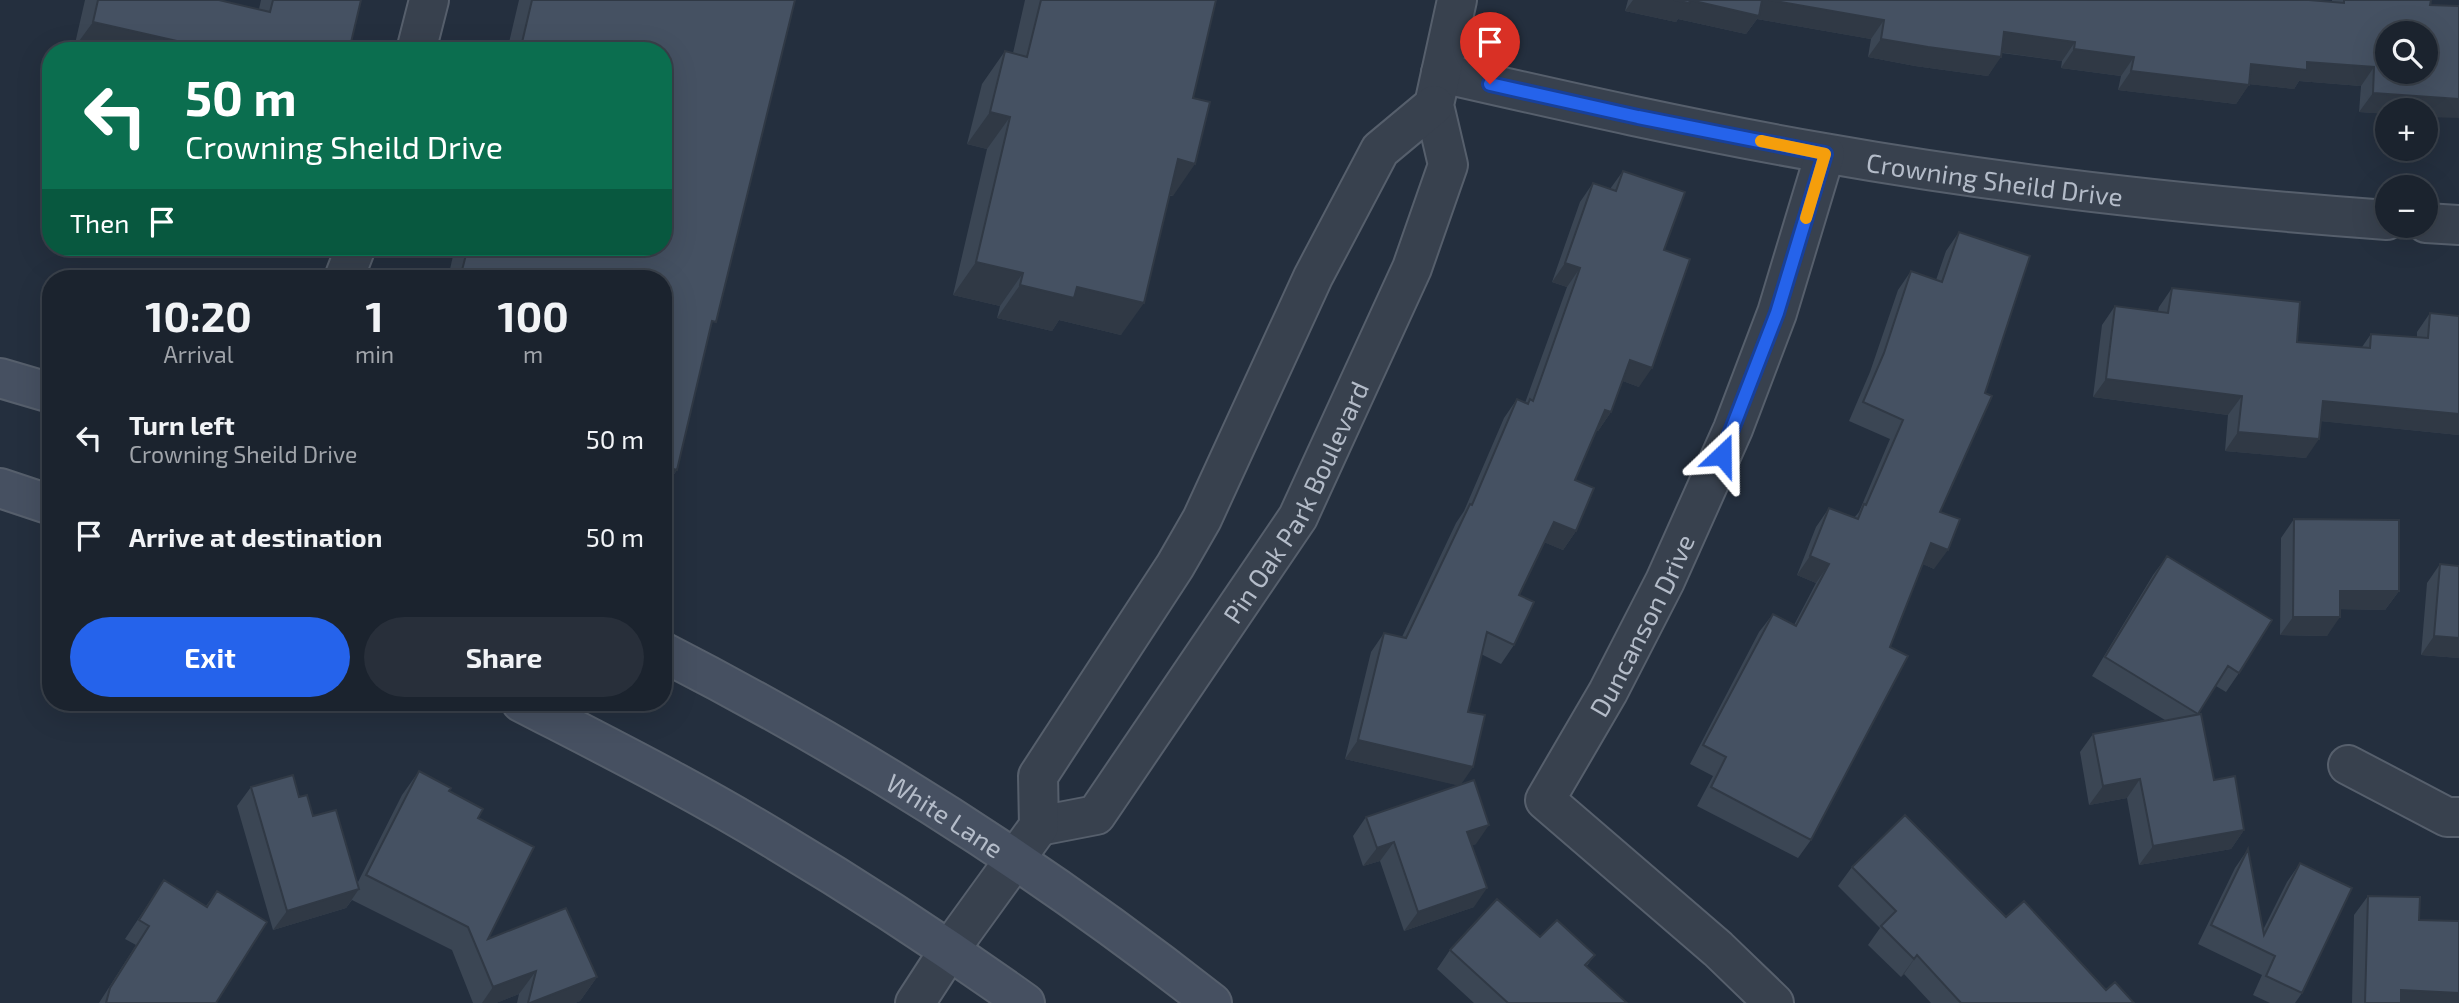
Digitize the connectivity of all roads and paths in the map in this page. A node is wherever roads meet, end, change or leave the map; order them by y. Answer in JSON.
{"nodes":[{"id":1,"x":429,"y":0,"type":"edge"},
{"id":2,"x":1457,"y":0,"type":"edge"},
{"id":3,"x":418,"y":42,"type":"edge"},
{"id":4,"x":1437,"y":89,"type":"junction"},
{"id":5,"x":1825,"y":154,"type":"junction"},
{"id":6,"x":2375,"y":219,"type":"edge"},
{"id":7,"x":2438,"y":224,"type":"edge"},
{"id":8,"x":2459,"y":225,"type":"edge"},
{"id":9,"x":0,"y":378,"type":"edge"},
{"id":10,"x":42,"y":390,"type":"edge"},
{"id":11,"x":0,"y":488,"type":"edge"},
{"id":12,"x":42,"y":502,"type":"edge"},
{"id":13,"x":672,"y":657,"type":"edge"},
{"id":14,"x":538,"y":711,"type":"edge"},
{"id":15,"x":2348,"y":765,"type":"dead end"},
{"id":16,"x":2459,"y":817,"type":"edge"},
{"id":17,"x":1039,"y":826,"type":"junction"},
{"id":18,"x":1015,"y":860,"type":"junction"},
{"id":19,"x":950,"y":949,"type":"junction"},
{"id":20,"x":915,"y":1003,"type":"edge"},
{"id":21,"x":1025,"y":1003,"type":"edge"},
{"id":22,"x":1212,"y":1003,"type":"edge"},
{"id":23,"x":1774,"y":1003,"type":"edge"}],
"edges":[{"from":1,"to":3,"type":"street"},
{"from":2,"to":4,"type":"street","name":"Pin Oak Park Boulevard"},
{"from":4,"to":5,"type":"street","name":"Crowning Sheild Drive"},
{"from":4,"to":17,"type":"street"},
{"from":4,"to":17,"type":"street","name":"Pin Oak Park Boulevard"},
{"from":5,"to":6,"type":"street","name":"Crowning Sheild Drive"},
{"from":5,"to":23,"type":"street","name":"Duncanson Drive"},
{"from":7,"to":8,"type":"street"},
{"from":9,"to":10,"type":"main road"},
{"from":11,"to":12,"type":"main road"},
{"from":13,"to":18,"type":"main road","name":"White Lane"},
{"from":14,"to":19,"type":"main road"},
{"from":15,"to":16,"type":"street"},
{"from":17,"to":18,"type":"street"},
{"from":18,"to":19,"type":"street"},
{"from":18,"to":22,"type":"main road","name":"White Lane"},
{"from":19,"to":20,"type":"street"},
{"from":19,"to":21,"type":"main road"}]}
